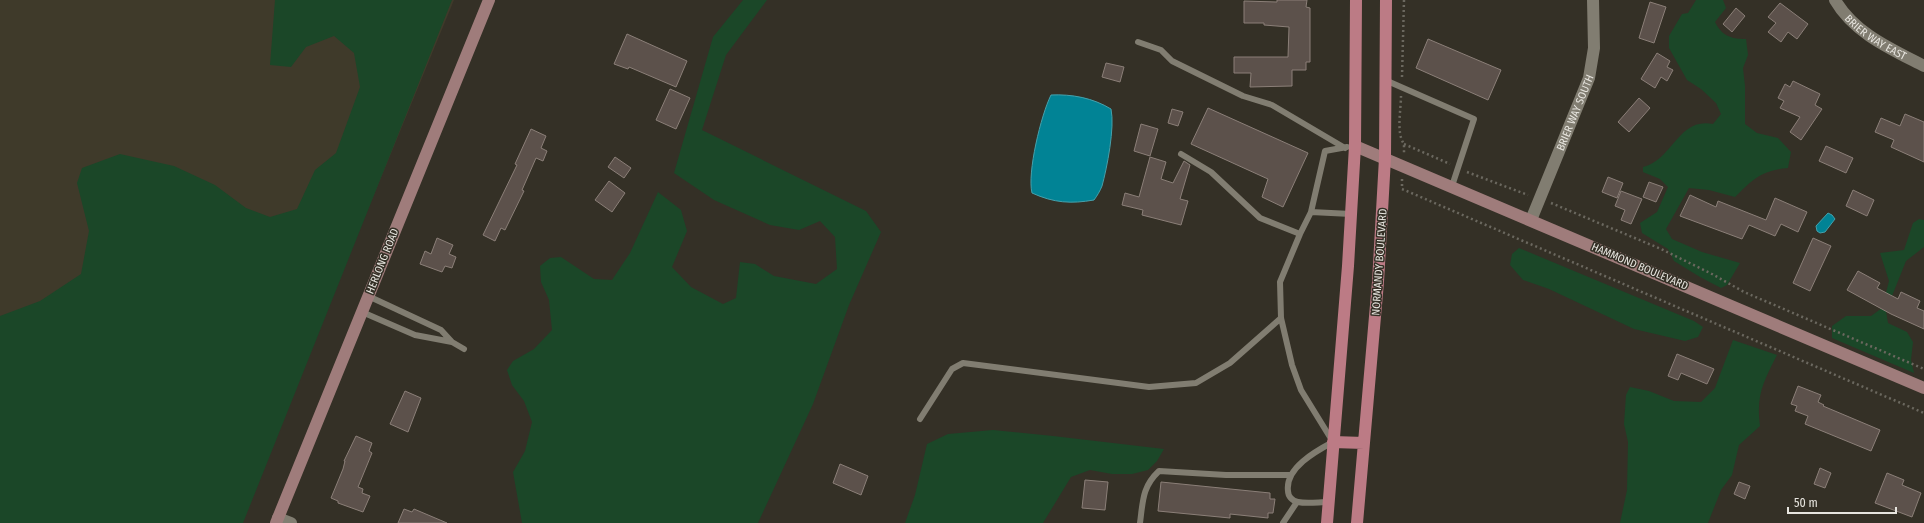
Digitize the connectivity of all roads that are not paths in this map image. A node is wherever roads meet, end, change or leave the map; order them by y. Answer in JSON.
{"nodes":[{"id":1,"x":489,"y":0,"type":"edge"},
{"id":2,"x":1356,"y":0,"type":"edge"},
{"id":3,"x":1386,"y":0,"type":"edge"},
{"id":4,"x":1592,"y":0,"type":"edge"},
{"id":5,"x":1835,"y":0,"type":"edge"},
{"id":6,"x":1138,"y":42,"type":"dead end"},
{"id":7,"x":1924,"y":66,"type":"edge"},
{"id":8,"x":1385,"y":80,"type":"junction"},
{"id":9,"x":1350,"y":147,"type":"junction"},
{"id":10,"x":1181,"y":154,"type":"dead end"},
{"id":11,"x":1385,"y":158,"type":"junction"},
{"id":12,"x":1452,"y":186,"type":"junction"},
{"id":13,"x":1311,"y":212,"type":"junction"},
{"id":14,"x":1351,"y":214,"type":"junction"},
{"id":15,"x":1530,"y":220,"type":"junction"},
{"id":16,"x":1300,"y":234,"type":"junction"},
{"id":17,"x":368,"y":296,"type":"junction"},
{"id":18,"x":362,"y":312,"type":"junction"},
{"id":19,"x":1281,"y":318,"type":"junction"},
{"id":20,"x":452,"y":342,"type":"junction"},
{"id":21,"x":464,"y":349,"type":"dead end"},
{"id":22,"x":1924,"y":388,"type":"edge"},
{"id":23,"x":920,"y":420,"type":"dead end"},
{"id":24,"x":1333,"y":442,"type":"junction"},
{"id":25,"x":1364,"y":443,"type":"junction"},
{"id":26,"x":1290,"y":475,"type":"junction"},
{"id":27,"x":1297,"y":502,"type":"junction"},
{"id":28,"x":1328,"y":502,"type":"junction"},
{"id":29,"x":277,"y":520,"type":"edge"},
{"id":30,"x":291,"y":523,"type":"edge"},
{"id":31,"x":1140,"y":523,"type":"edge"},
{"id":32,"x":1283,"y":523,"type":"edge"},
{"id":33,"x":1327,"y":523,"type":"edge"},
{"id":34,"x":1357,"y":523,"type":"edge"}],
"edges":[{"from":1,"to":17,"type":"street","name":"HERLONG ROAD"},
{"from":2,"to":9,"type":"main road"},
{"from":3,"to":8,"type":"main road","name":"NORMANDY BOULEVARD"},
{"from":4,"to":15,"type":"street","name":"BRIER WAY SOUTH"},
{"from":5,"to":7,"type":"street","name":"BRIER WAY EAST"},
{"from":6,"to":9,"type":"lane"},
{"from":8,"to":11,"type":"main road","name":"NORMANDY BOULEVARD"},
{"from":8,"to":12,"type":"lane"},
{"from":9,"to":11,"type":"street","name":"HAMMOND BOULEVARD"},
{"from":9,"to":13,"type":"lane"},
{"from":9,"to":14,"type":"main road"},
{"from":10,"to":16,"type":"lane"},
{"from":11,"to":12,"type":"street","name":"HAMMOND BOULEVARD"},
{"from":11,"to":25,"type":"main road","name":"NORMANDY BOULEVARD"},
{"from":12,"to":15,"type":"street","name":"HAMMOND BOULEVARD"},
{"from":13,"to":14,"type":"lane"},
{"from":13,"to":16,"type":"lane"},
{"from":14,"to":24,"type":"main road"},
{"from":15,"to":22,"type":"street","name":"HAMMOND BOULEVARD"},
{"from":16,"to":19,"type":"lane"},
{"from":17,"to":18,"type":"street","name":"HERLONG ROAD"},
{"from":17,"to":20,"type":"lane"},
{"from":18,"to":20,"type":"lane"},
{"from":18,"to":29,"type":"street","name":"HERLONG ROAD"},
{"from":19,"to":23,"type":"lane"},
{"from":19,"to":24,"type":"lane"},
{"from":20,"to":21,"type":"lane"},
{"from":24,"to":25,"type":"main road"},
{"from":24,"to":26,"type":"lane"},
{"from":24,"to":28,"type":"main road"},
{"from":25,"to":34,"type":"main road","name":"NORMANDY BOULEVARD"},
{"from":26,"to":27,"type":"lane"},
{"from":26,"to":31,"type":"lane"},
{"from":27,"to":28,"type":"lane"},
{"from":27,"to":32,"type":"lane"},
{"from":28,"to":33,"type":"main road"},
{"from":29,"to":30,"type":"street"}]}
